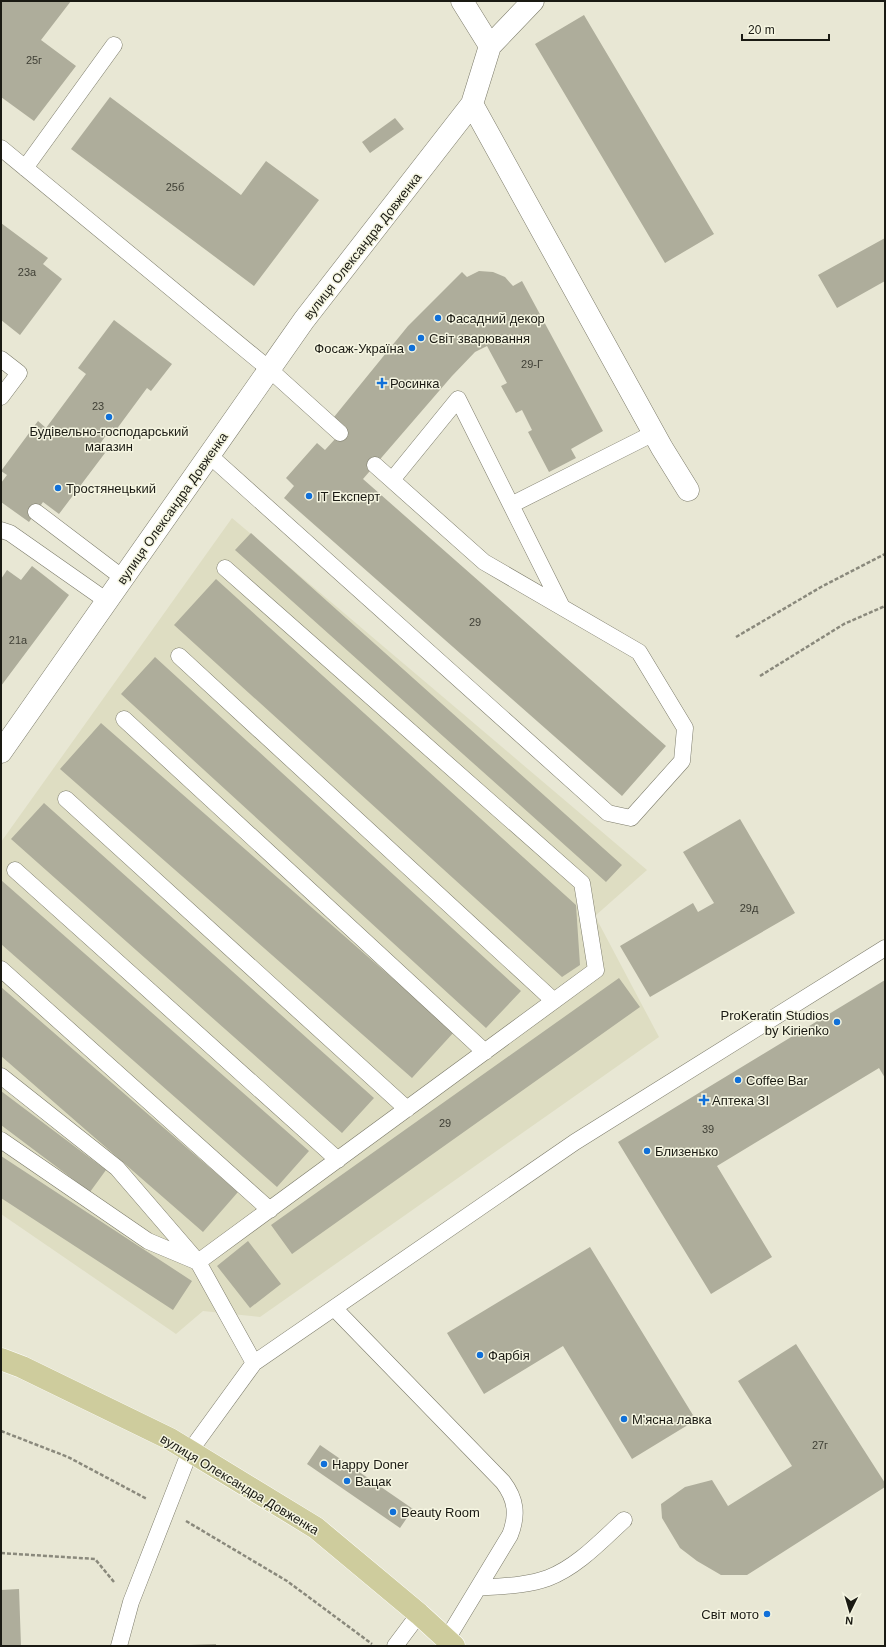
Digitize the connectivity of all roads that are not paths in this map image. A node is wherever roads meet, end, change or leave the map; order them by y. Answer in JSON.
{"nodes":[{"id":1,"x":462,"y":1,"type":"edge"},
{"id":2,"x":534,"y":1,"type":"edge"},
{"id":3,"x":114,"y":44,"type":"dead end"},
{"id":4,"x":490,"y":46,"type":"junction"},
{"id":5,"x":472,"y":104,"type":"junction"},
{"id":6,"x":1,"y":148,"type":"edge"},
{"id":7,"x":26,"y":168,"type":"junction"},
{"id":8,"x":1,"y":359,"type":"edge"},
{"id":9,"x":269,"y":369,"type":"junction"},
{"id":10,"x":1,"y":397,"type":"edge"},
{"id":11,"x":340,"y":433,"type":"dead end"},
{"id":12,"x":654,"y":433,"type":"junction"},
{"id":13,"x":209,"y":455,"type":"junction"},
{"id":14,"x":375,"y":465,"type":"dead end"},
{"id":15,"x":392,"y":480,"type":"junction"},
{"id":16,"x":688,"y":490,"type":"dead end"},
{"id":17,"x":511,"y":505,"type":"junction"},
{"id":18,"x":36,"y":512,"type":"dead end"},
{"id":19,"x":1,"y":530,"type":"edge"},
{"id":20,"x":225,"y":568,"type":"dead end"},
{"id":21,"x":123,"y":578,"type":"junction"},
{"id":22,"x":107,"y":600,"type":"junction"},
{"id":23,"x":562,"y":607,"type":"junction"},
{"id":24,"x":179,"y":656,"type":"dead end"},
{"id":25,"x":124,"y":719,"type":"dead end"},
{"id":26,"x":1,"y":752,"type":"edge"},
{"id":27,"x":66,"y":799,"type":"dead end"},
{"id":28,"x":15,"y":870,"type":"dead end"},
{"id":29,"x":885,"y":948,"type":"edge"},
{"id":30,"x":1,"y":968,"type":"edge"},
{"id":31,"x":554,"y":1001,"type":"junction"},
{"id":32,"x":485,"y":1052,"type":"junction"},
{"id":33,"x":1,"y":1076,"type":"edge"},
{"id":34,"x":407,"y":1109,"type":"junction"},
{"id":35,"x":1,"y":1140,"type":"edge"},
{"id":36,"x":338,"y":1160,"type":"junction"},
{"id":37,"x":270,"y":1210,"type":"junction"},
{"id":38,"x":198,"y":1262,"type":"junction"},
{"id":39,"x":334,"y":1308,"type":"junction"},
{"id":40,"x":1,"y":1359,"type":"edge"},
{"id":41,"x":254,"y":1363,"type":"junction"},
{"id":42,"x":190,"y":1451,"type":"junction"},
{"id":43,"x":624,"y":1520,"type":"dead end"},
{"id":44,"x":478,"y":1588,"type":"junction"},
{"id":45,"x":419,"y":1614,"type":"junction"},
{"id":46,"x":450,"y":1643,"type":"edge"},
{"id":47,"x":119,"y":1646,"type":"edge"},
{"id":48,"x":395,"y":1646,"type":"edge"}],
"edges":[{"from":1,"to":4,"type":"street"},
{"from":2,"to":4,"type":"street"},
{"from":3,"to":7,"type":"lane"},
{"from":4,"to":5,"type":"street"},
{"from":5,"to":9,"type":"street","name":"вулиця Олександра Довженка"},
{"from":5,"to":12,"type":"street"},
{"from":6,"to":7,"type":"lane"},
{"from":7,"to":9,"type":"lane"},
{"from":8,"to":10,"type":"lane"},
{"from":9,"to":11,"type":"lane"},
{"from":9,"to":13,"type":"street","name":"вулиця Олександра Довженка"},
{"from":12,"to":16,"type":"street"},
{"from":12,"to":17,"type":"lane"},
{"from":13,"to":21,"type":"street","name":"вулиця Олександра Довженка"},
{"from":13,"to":23,"type":"lane"},
{"from":14,"to":15,"type":"lane"},
{"from":15,"to":17,"type":"lane"},
{"from":15,"to":23,"type":"lane"},
{"from":17,"to":23,"type":"lane"},
{"from":18,"to":21,"type":"lane"},
{"from":19,"to":22,"type":"lane"},
{"from":20,"to":31,"type":"lane"},
{"from":21,"to":22,"type":"street","name":"вулиця Олександра Довженка"},
{"from":22,"to":26,"type":"street","name":"вулиця Олександра Довженка"},
{"from":24,"to":31,"type":"lane"},
{"from":25,"to":32,"type":"lane"},
{"from":27,"to":34,"type":"lane"},
{"from":28,"to":36,"type":"lane"},
{"from":29,"to":39,"type":"lane"},
{"from":30,"to":37,"type":"lane"},
{"from":31,"to":32,"type":"lane"},
{"from":32,"to":34,"type":"lane"},
{"from":33,"to":38,"type":"lane"},
{"from":34,"to":36,"type":"lane"},
{"from":35,"to":38,"type":"lane"},
{"from":36,"to":37,"type":"lane"},
{"from":37,"to":38,"type":"lane"},
{"from":38,"to":41,"type":"lane"},
{"from":39,"to":41,"type":"lane"},
{"from":39,"to":44,"type":"lane"},
{"from":40,"to":42,"type":"main road","name":"вулиця Олександра Довженка"},
{"from":41,"to":42,"type":"lane"},
{"from":42,"to":45,"type":"main road","name":"вулиця Олександра Довженка"},
{"from":42,"to":47,"type":"lane"},
{"from":43,"to":44,"type":"lane"},
{"from":44,"to":46,"type":"lane"},
{"from":45,"to":46,"type":"main road","name":"вулиця Олександра Довженка"},
{"from":45,"to":48,"type":"lane"}]}
